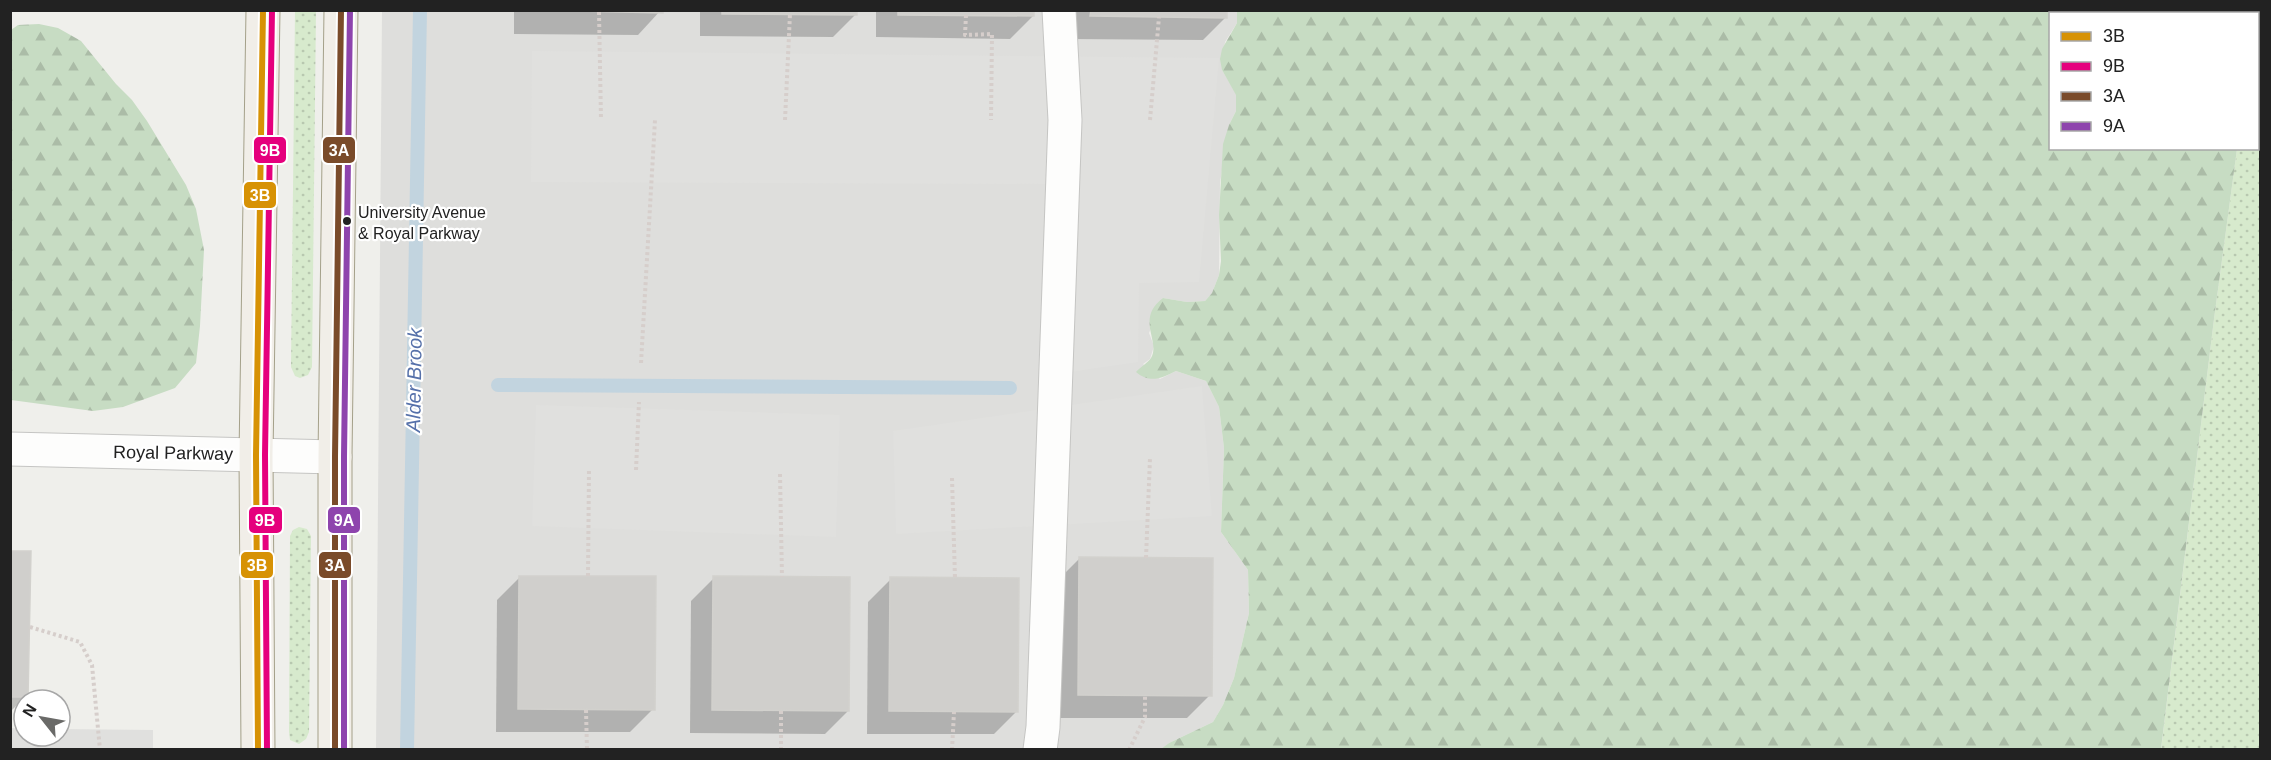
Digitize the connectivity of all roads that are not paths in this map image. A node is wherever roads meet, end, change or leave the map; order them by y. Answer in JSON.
{"nodes":[{"id":1,"x":263,"y":10,"type":"edge"},
{"id":2,"x":341,"y":10,"type":"edge"},
{"id":3,"x":1059,"y":10,"type":"edge"},
{"id":4,"x":10,"y":449,"type":"edge"},
{"id":5,"x":256,"y":455,"type":"junction"},
{"id":6,"x":335,"y":457,"type":"junction"},
{"id":7,"x":258,"y":750,"type":"edge"},
{"id":8,"x":335,"y":750,"type":"edge"},
{"id":9,"x":1040,"y":750,"type":"edge"}],
"edges":[{"from":1,"to":5,"type":"main road"},
{"from":2,"to":6,"type":"main road"},
{"from":3,"to":9,"type":"street"},
{"from":4,"to":5,"type":"street","name":"Royal Parkway"},
{"from":5,"to":6,"type":"street","name":"Royal Parkway"},
{"from":5,"to":7,"type":"main road"},
{"from":6,"to":8,"type":"main road"}]}
